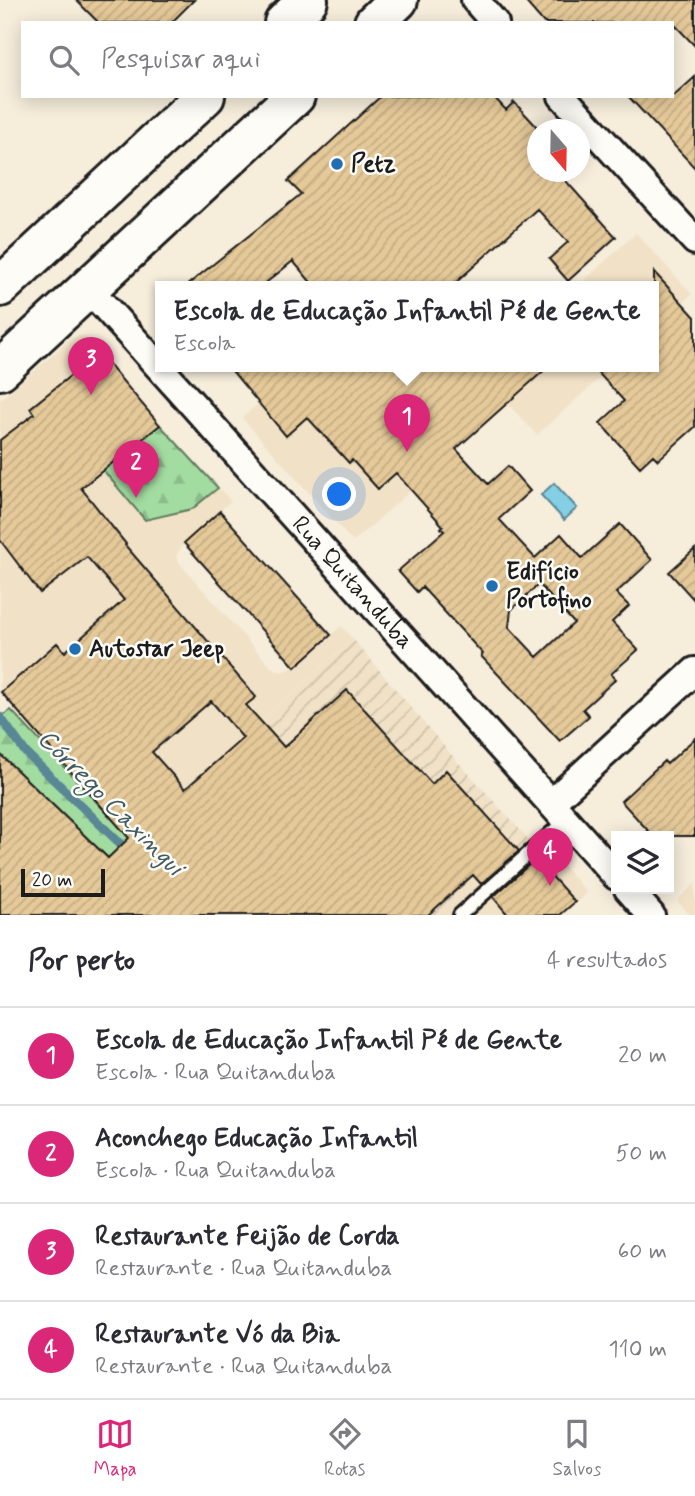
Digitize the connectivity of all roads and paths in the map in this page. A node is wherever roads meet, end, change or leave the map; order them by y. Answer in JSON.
{"nodes":[{"id":1,"x":308,"y":0,"type":"edge"},
{"id":2,"x":398,"y":0,"type":"edge"},
{"id":3,"x":475,"y":0,"type":"edge"},
{"id":4,"x":286,"y":21,"type":"edge"},
{"id":5,"x":376,"y":21,"type":"edge"},
{"id":6,"x":493,"y":21,"type":"edge"},
{"id":7,"x":203,"y":98,"type":"edge"},
{"id":8,"x":293,"y":98,"type":"edge"},
{"id":9,"x":564,"y":98,"type":"edge"},
{"id":10,"x":695,"y":241,"type":"edge"},
{"id":11,"x":0,"y":287,"type":"edge"},
{"id":12,"x":88,"y":288,"type":"junction"},
{"id":13,"x":155,"y":362,"type":"edge"},
{"id":14,"x":0,"y":370,"type":"edge"},
{"id":15,"x":164,"y":372,"type":"edge"},
{"id":16,"x":695,"y":671,"type":"edge"},
{"id":17,"x":559,"y":811,"type":"junction"},
{"id":18,"x":611,"y":870,"type":"edge"},
{"id":19,"x":632,"y":894,"type":"edge"},
{"id":20,"x":460,"y":915,"type":"edge"},
{"id":21,"x":651,"y":915,"type":"edge"}],
"edges":[{"from":1,"to":4,"type":"highway"},
{"from":2,"to":5,"type":"highway"},
{"from":3,"to":6,"type":"street"},
{"from":7,"to":11,"type":"highway"},
{"from":8,"to":12,"type":"highway"},
{"from":9,"to":10,"type":"street"},
{"from":12,"to":13,"type":"street","name":"Rua Quitanduba"},
{"from":12,"to":14,"type":"highway"},
{"from":15,"to":17,"type":"street","name":"Rua Quitanduba"},
{"from":16,"to":17,"type":"street"},
{"from":17,"to":18,"type":"street","name":"Rua Quitanduba"},
{"from":17,"to":20,"type":"lane"},
{"from":19,"to":21,"type":"street"}]}
